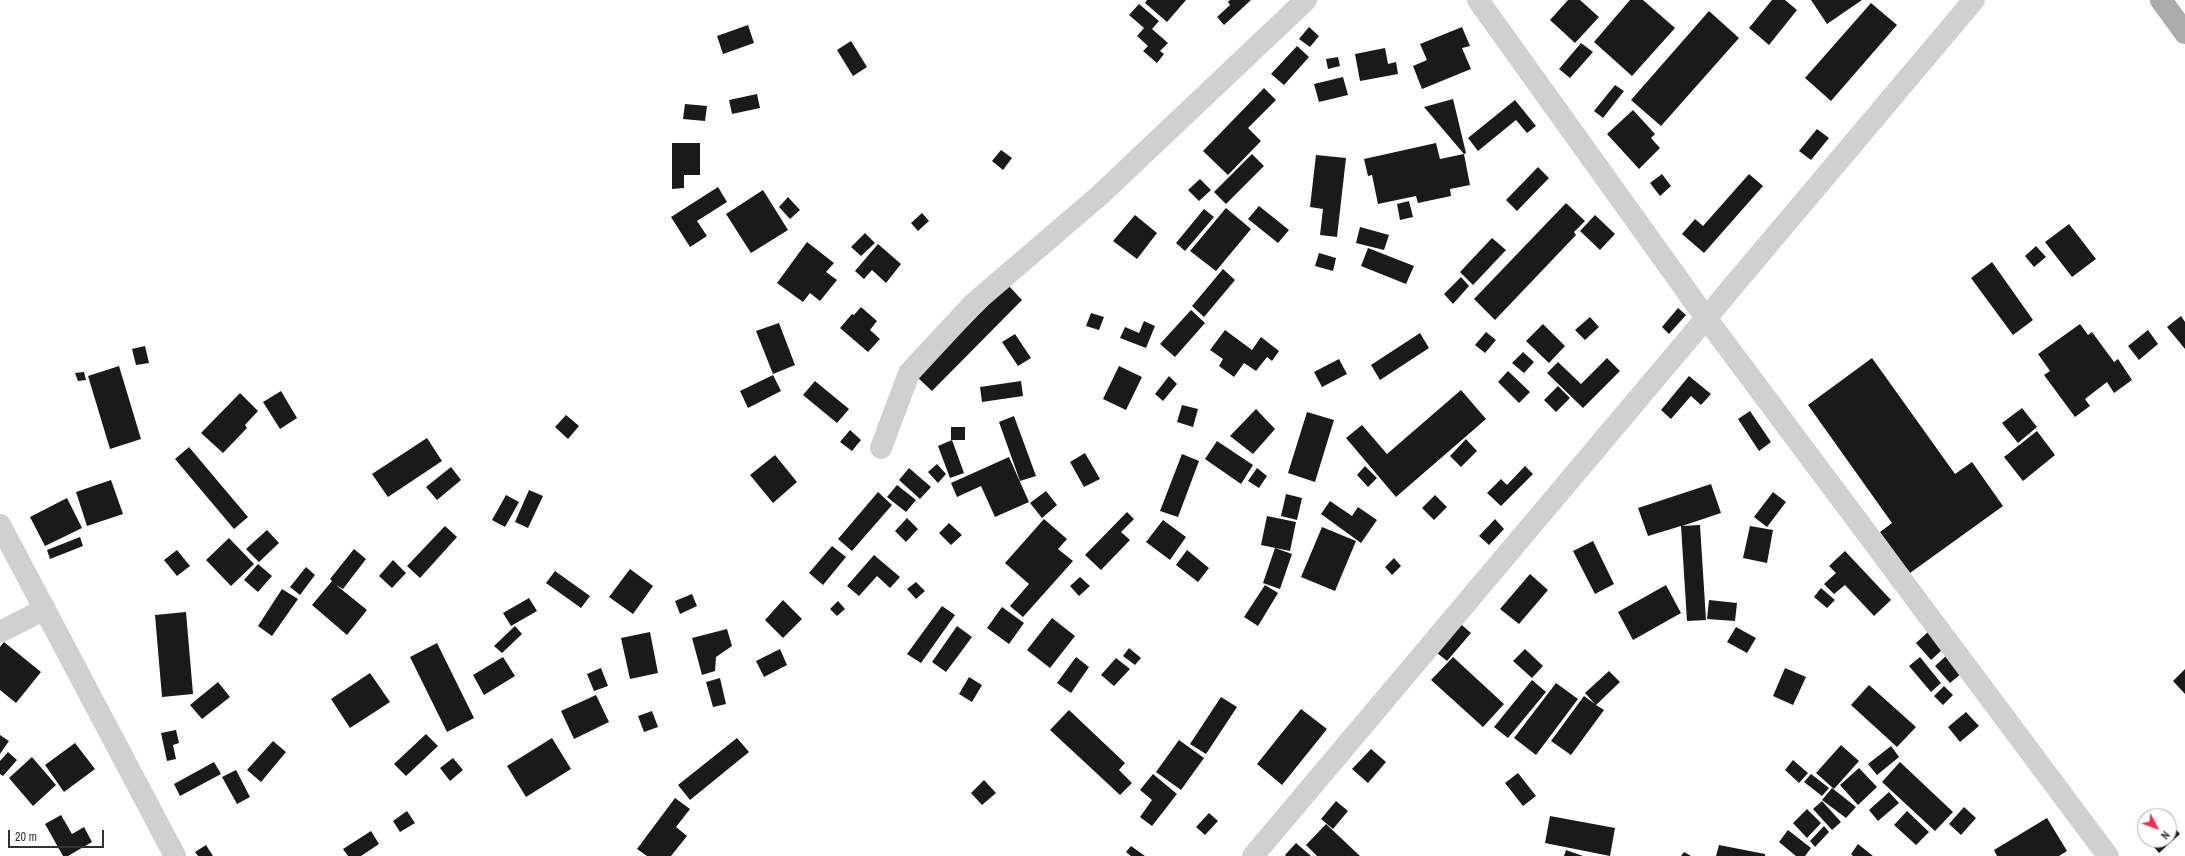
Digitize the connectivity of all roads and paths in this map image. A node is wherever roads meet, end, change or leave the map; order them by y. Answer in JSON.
{"nodes":[{"id":1,"x":1306,"y":0,"type":"edge"},
{"id":2,"x":1478,"y":0,"type":"edge"},
{"id":3,"x":1974,"y":0,"type":"edge"},
{"id":4,"x":2161,"y":0,"type":"edge"},
{"id":5,"x":2185,"y":33,"type":"edge"},
{"id":6,"x":1706,"y":318,"type":"junction"},
{"id":7,"x":882,"y":448,"type":"dead end"},
{"id":8,"x":0,"y":525,"type":"edge"},
{"id":9,"x":44,"y":609,"type":"junction"},
{"id":10,"x":0,"y":632,"type":"edge"},
{"id":11,"x":175,"y":856,"type":"edge"},
{"id":12,"x":1253,"y":856,"type":"edge"},
{"id":13,"x":2108,"y":856,"type":"edge"}],
"edges":[{"from":1,"to":7,"type":"street"},
{"from":2,"to":6,"type":"street"},
{"from":3,"to":6,"type":"street"},
{"from":4,"to":5,"type":"main road"},
{"from":6,"to":12,"type":"street"},
{"from":6,"to":13,"type":"street"},
{"from":8,"to":9,"type":"street"},
{"from":9,"to":10,"type":"street"},
{"from":9,"to":11,"type":"street"}]}
